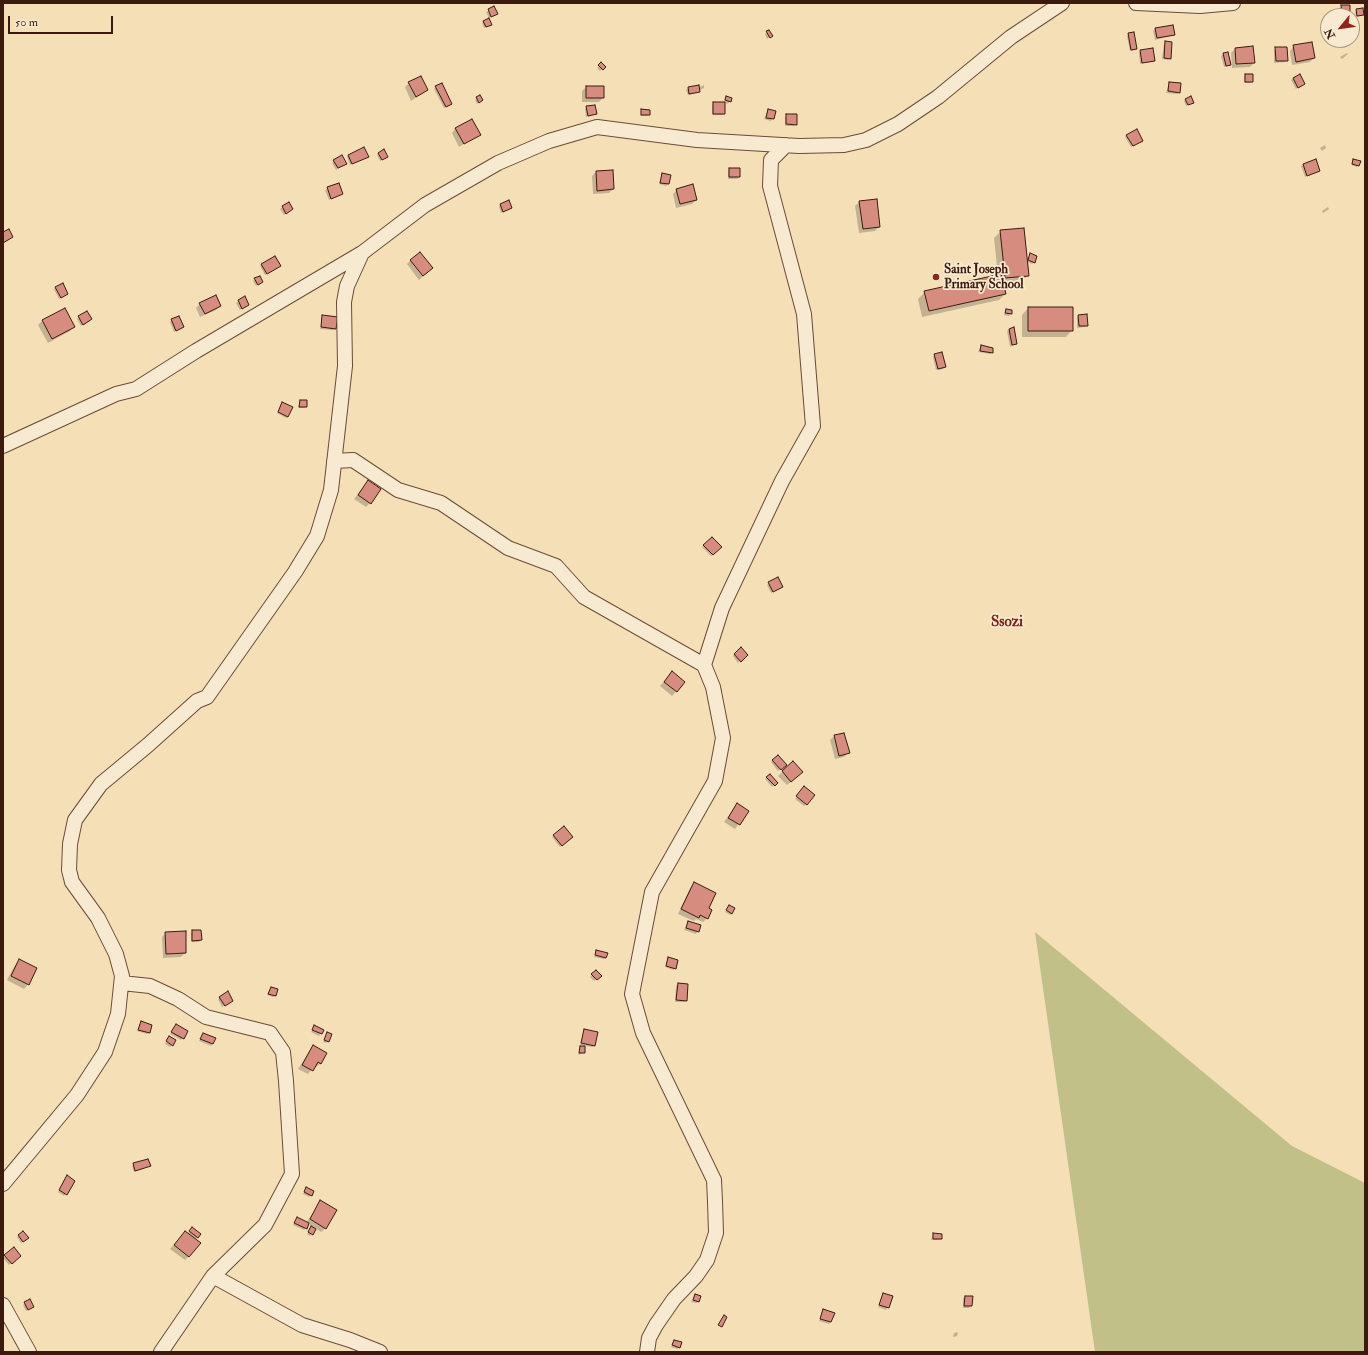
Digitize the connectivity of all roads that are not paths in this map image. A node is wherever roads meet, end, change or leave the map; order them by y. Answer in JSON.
{"nodes":[{"id":1,"x":1136,"y":3,"type":"edge"},
{"id":2,"x":1233,"y":3,"type":"edge"},
{"id":3,"x":1055,"y":5,"type":"edge"},
{"id":4,"x":786,"y":145,"type":"junction"},
{"id":5,"x":362,"y":253,"type":"junction"},
{"id":6,"x":3,"y":446,"type":"edge"},
{"id":7,"x":334,"y":461,"type":"junction"},
{"id":8,"x":704,"y":665,"type":"junction"},
{"id":9,"x":122,"y":983,"type":"junction"},
{"id":10,"x":3,"y":1184,"type":"edge"},
{"id":11,"x":213,"y":1276,"type":"junction"},
{"id":12,"x":3,"y":1305,"type":"edge"},
{"id":13,"x":29,"y":1352,"type":"edge"},
{"id":14,"x":161,"y":1352,"type":"edge"},
{"id":15,"x":380,"y":1352,"type":"edge"},
{"id":16,"x":647,"y":1352,"type":"edge"}],
"edges":[{"from":1,"to":2,"type":"street"},
{"from":3,"to":4,"type":"street"},
{"from":4,"to":5,"type":"street"},
{"from":4,"to":8,"type":"street"},
{"from":5,"to":6,"type":"street"},
{"from":5,"to":7,"type":"street"},
{"from":7,"to":8,"type":"street"},
{"from":7,"to":9,"type":"street"},
{"from":8,"to":16,"type":"street"},
{"from":9,"to":10,"type":"street"},
{"from":9,"to":11,"type":"street"},
{"from":11,"to":14,"type":"street"},
{"from":11,"to":15,"type":"street"},
{"from":12,"to":13,"type":"street"}]}
